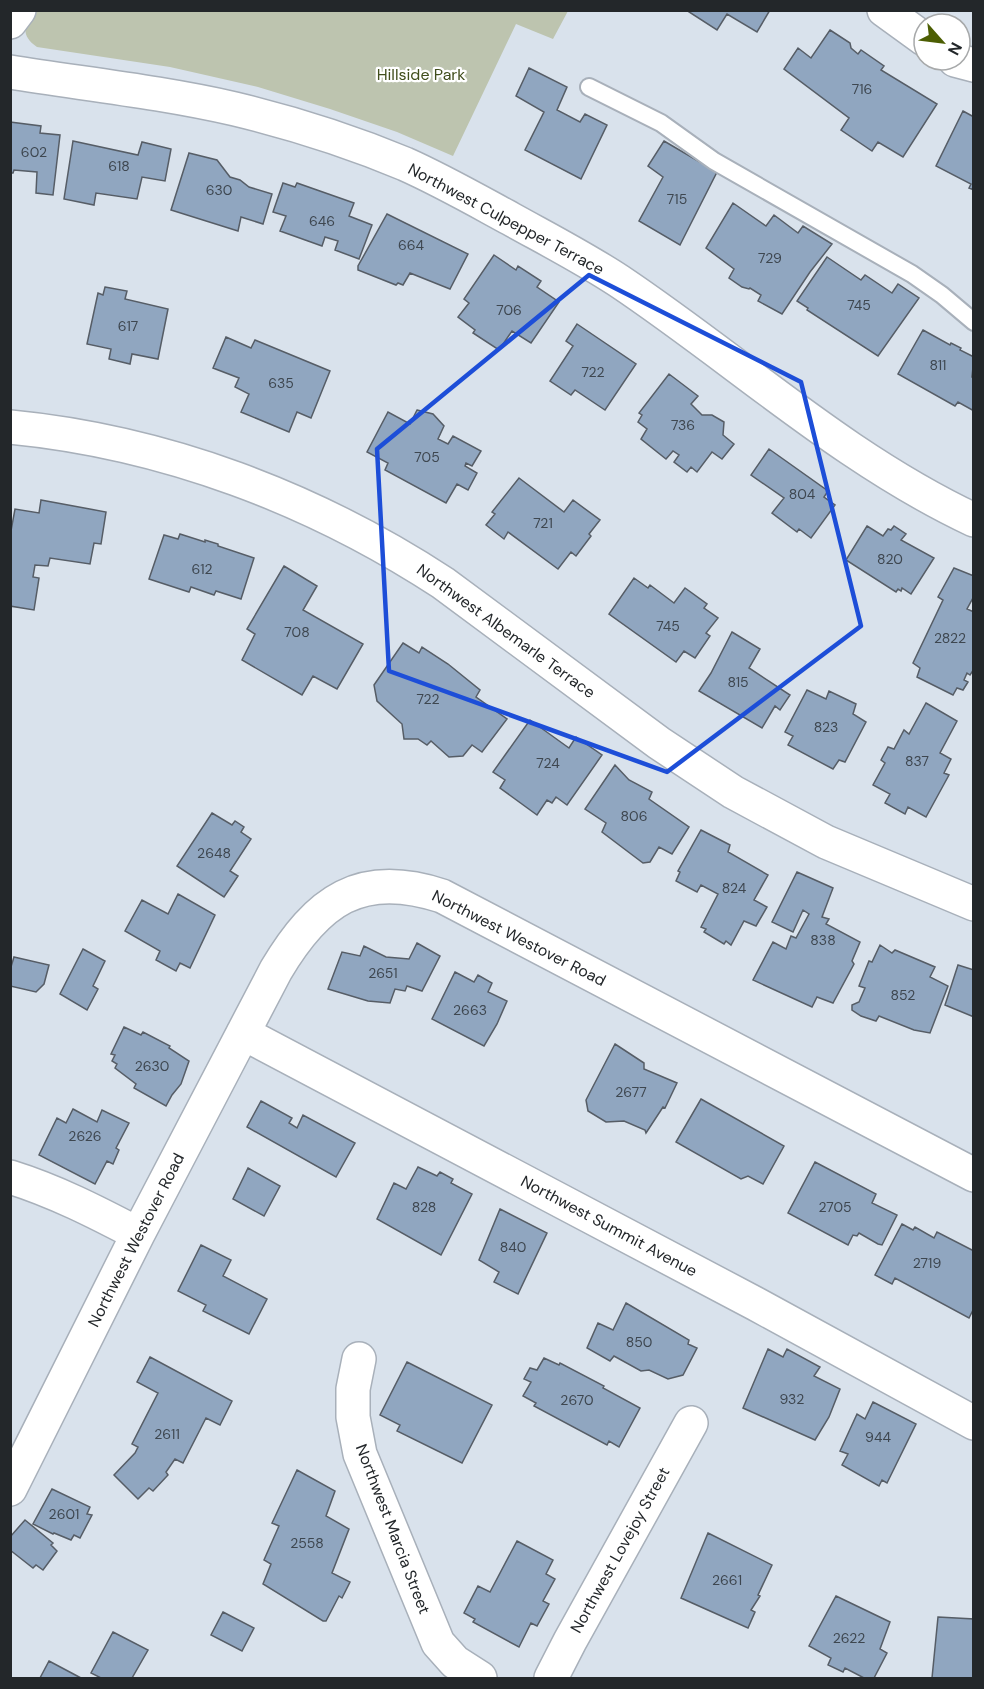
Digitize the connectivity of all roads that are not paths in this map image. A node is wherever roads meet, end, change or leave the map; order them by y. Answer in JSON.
{"nodes":[{"id":1,"x":19,"y":10,"type":"edge"},
{"id":2,"x":884,"y":10,"type":"edge"},
{"id":3,"x":10,"y":22,"type":"edge"},
{"id":4,"x":912,"y":30,"type":"edge"},
{"id":5,"x":10,"y":72,"type":"edge"},
{"id":6,"x":589,"y":87,"type":"dead end"},
{"id":7,"x":974,"y":322,"type":"edge"},
{"id":8,"x":10,"y":427,"type":"edge"},
{"id":9,"x":974,"y":520,"type":"edge"},
{"id":10,"x":974,"y":904,"type":"edge"},
{"id":11,"x":243,"y":1033,"type":"junction"},
{"id":12,"x":974,"y":1175,"type":"edge"},
{"id":13,"x":10,"y":1177,"type":"edge"},
{"id":14,"x":138,"y":1234,"type":"junction"},
{"id":15,"x":359,"y":1359,"type":"dead end"},
{"id":16,"x":691,"y":1423,"type":"dead end"},
{"id":17,"x":974,"y":1424,"type":"edge"},
{"id":18,"x":10,"y":1489,"type":"edge"},
{"id":19,"x":480,"y":1678,"type":"edge"},
{"id":20,"x":551,"y":1678,"type":"edge"}],
"edges":[{"from":1,"to":3,"type":"street"},
{"from":2,"to":4,"type":"street"},
{"from":5,"to":9,"type":"street","name":"Northwest Culpepper Terrace"},
{"from":6,"to":7,"type":"lane"},
{"from":8,"to":10,"type":"street","name":"Northwest Albemarle Terrace"},
{"from":11,"to":12,"type":"street","name":"Northwest Westover Road"},
{"from":11,"to":14,"type":"street","name":"Northwest Westover Road"},
{"from":11,"to":17,"type":"street","name":"Northwest Summit Avenue"},
{"from":13,"to":14,"type":"street"},
{"from":14,"to":18,"type":"street","name":"Northwest Westover Road"},
{"from":15,"to":19,"type":"street","name":"Northwest Marcia Street"},
{"from":16,"to":20,"type":"street","name":"Northwest Lovejoy Street"}]}
